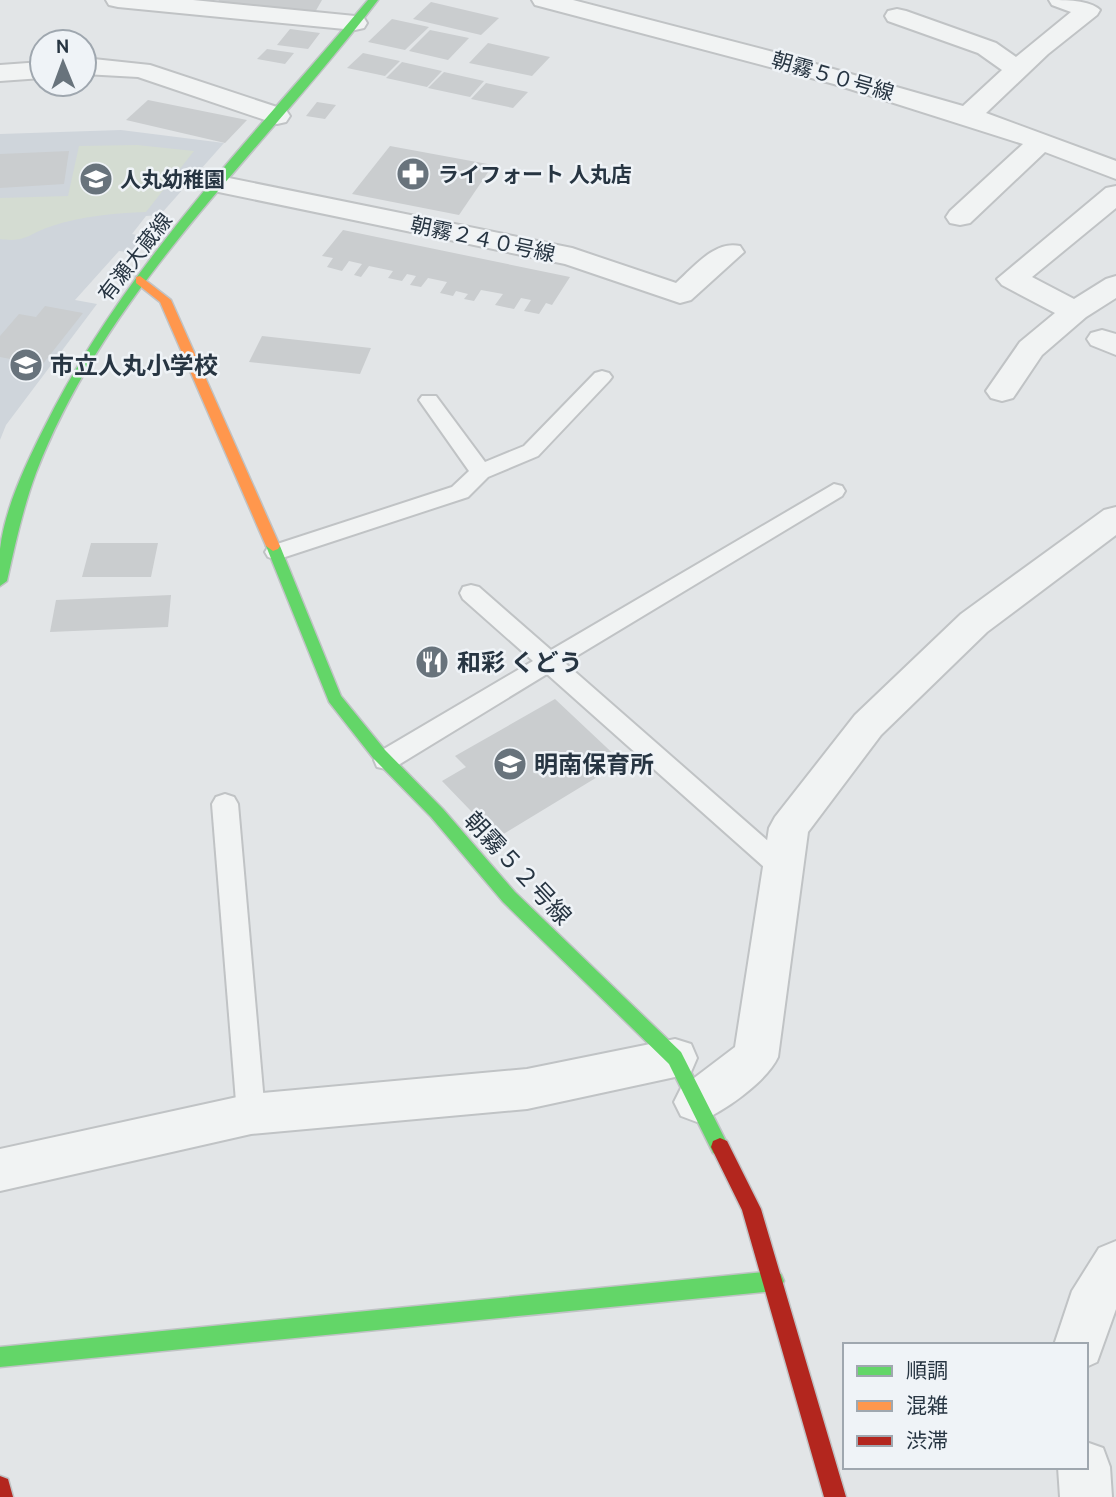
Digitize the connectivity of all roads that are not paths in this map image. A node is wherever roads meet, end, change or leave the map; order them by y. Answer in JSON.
{"nodes":[{"id":1,"x":118,"y":0,"type":"edge"},
{"id":2,"x":341,"y":0,"type":"edge"},
{"id":3,"x":544,"y":0,"type":"edge"},
{"id":4,"x":1061,"y":0,"type":"edge"},
{"id":5,"x":363,"y":14,"type":"edge"},
{"id":6,"x":897,"y":16,"type":"dead end"},
{"id":7,"x":98,"y":67,"type":"edge"},
{"id":8,"x":1018,"y":69,"type":"junction"},
{"id":9,"x":28,"y":71,"type":"edge"},
{"id":10,"x":0,"y":73,"type":"edge"},
{"id":11,"x":969,"y":115,"type":"junction"},
{"id":12,"x":277,"y":116,"type":"junction"},
{"id":13,"x":1041,"y":141,"type":"junction"},
{"id":14,"x":1116,"y":171,"type":"edge"},
{"id":15,"x":219,"y":184,"type":"junction"},
{"id":16,"x":1116,"y":194,"type":"edge"},
{"id":17,"x":960,"y":217,"type":"dead end"},
{"id":18,"x":730,"y":252,"type":"dead end"},
{"id":19,"x":141,"y":280,"type":"junction"},
{"id":20,"x":1116,"y":285,"type":"edge"},
{"id":21,"x":1075,"y":311,"type":"junction"},
{"id":22,"x":602,"y":377,"type":"dead end"},
{"id":23,"x":1002,"y":391,"type":"dead end"},
{"id":24,"x":429,"y":400,"type":"dead end"},
{"id":25,"x":481,"y":472,"type":"junction"},
{"id":26,"x":834,"y":491,"type":"dead end"},
{"id":27,"x":1106,"y":538,"type":"edge"},
{"id":28,"x":276,"y":552,"type":"junction"},
{"id":29,"x":0,"y":581,"type":"edge"},
{"id":30,"x":471,"y":593,"type":"dead end"},
{"id":31,"x":548,"y":663,"type":"junction"},
{"id":32,"x":386,"y":760,"type":"junction"},
{"id":33,"x":225,"y":804,"type":"dead end"},
{"id":34,"x":783,"y":869,"type":"junction"},
{"id":35,"x":675,"y":1058,"type":"junction"},
{"id":36,"x":697,"y":1102,"type":"junction"},
{"id":37,"x":251,"y":1114,"type":"junction"},
{"id":38,"x":0,"y":1170,"type":"edge"},
{"id":39,"x":1116,"y":1264,"type":"edge"},
{"id":40,"x":774,"y":1281,"type":"junction"},
{"id":41,"x":1080,"y":1343,"type":"edge"},
{"id":42,"x":0,"y":1357,"type":"edge"},
{"id":43,"x":1084,"y":1469,"type":"edge"},
{"id":44,"x":0,"y":1487,"type":"edge"},
{"id":45,"x":2,"y":1497,"type":"edge"},
{"id":46,"x":835,"y":1497,"type":"edge"},
{"id":47,"x":1086,"y":1497,"type":"edge"}],
"edges":[{"from":1,"to":5,"type":"street"},
{"from":2,"to":5,"type":"street"},
{"from":3,"to":11,"type":"street","name":"朝霧５０号線"},
{"from":4,"to":8,"type":"street"},
{"from":5,"to":12,"type":"street","name":"有瀬大蔵線"},
{"from":6,"to":8,"type":"street"},
{"from":7,"to":12,"type":"street"},
{"from":8,"to":11,"type":"street"},
{"from":9,"to":10,"type":"street"},
{"from":11,"to":13,"type":"street","name":"朝霧５０号線"},
{"from":12,"to":15,"type":"street","name":"有瀬大蔵線"},
{"from":13,"to":14,"type":"street","name":"朝霧５０号線"},
{"from":13,"to":17,"type":"street"},
{"from":15,"to":18,"type":"street","name":"朝霧２４０号線"},
{"from":15,"to":19,"type":"street","name":"有瀬大蔵線"},
{"from":16,"to":21,"type":"street"},
{"from":19,"to":28,"type":"street","name":"朝霧５２号線"},
{"from":19,"to":29,"type":"street","name":"有瀬大蔵線"},
{"from":20,"to":21,"type":"street"},
{"from":21,"to":23,"type":"street"},
{"from":22,"to":25,"type":"lane"},
{"from":24,"to":25,"type":"lane"},
{"from":25,"to":28,"type":"lane"},
{"from":26,"to":31,"type":"lane"},
{"from":27,"to":34,"type":"street"},
{"from":28,"to":32,"type":"street","name":"朝霧５２号線"},
{"from":30,"to":31,"type":"lane"},
{"from":31,"to":32,"type":"lane"},
{"from":31,"to":34,"type":"lane"},
{"from":32,"to":35,"type":"street","name":"朝霧５２号線"},
{"from":33,"to":37,"type":"lane"},
{"from":34,"to":36,"type":"street"},
{"from":35,"to":36,"type":"street","name":"朝霧５２号線"},
{"from":35,"to":37,"type":"street"},
{"from":36,"to":40,"type":"street","name":"朝霧５２号線"},
{"from":37,"to":38,"type":"street"},
{"from":39,"to":41,"type":"street"},
{"from":40,"to":42,"type":"street"},
{"from":40,"to":46,"type":"street","name":"朝霧５２号線"},
{"from":43,"to":47,"type":"street"},
{"from":44,"to":45,"type":"street"}]}
